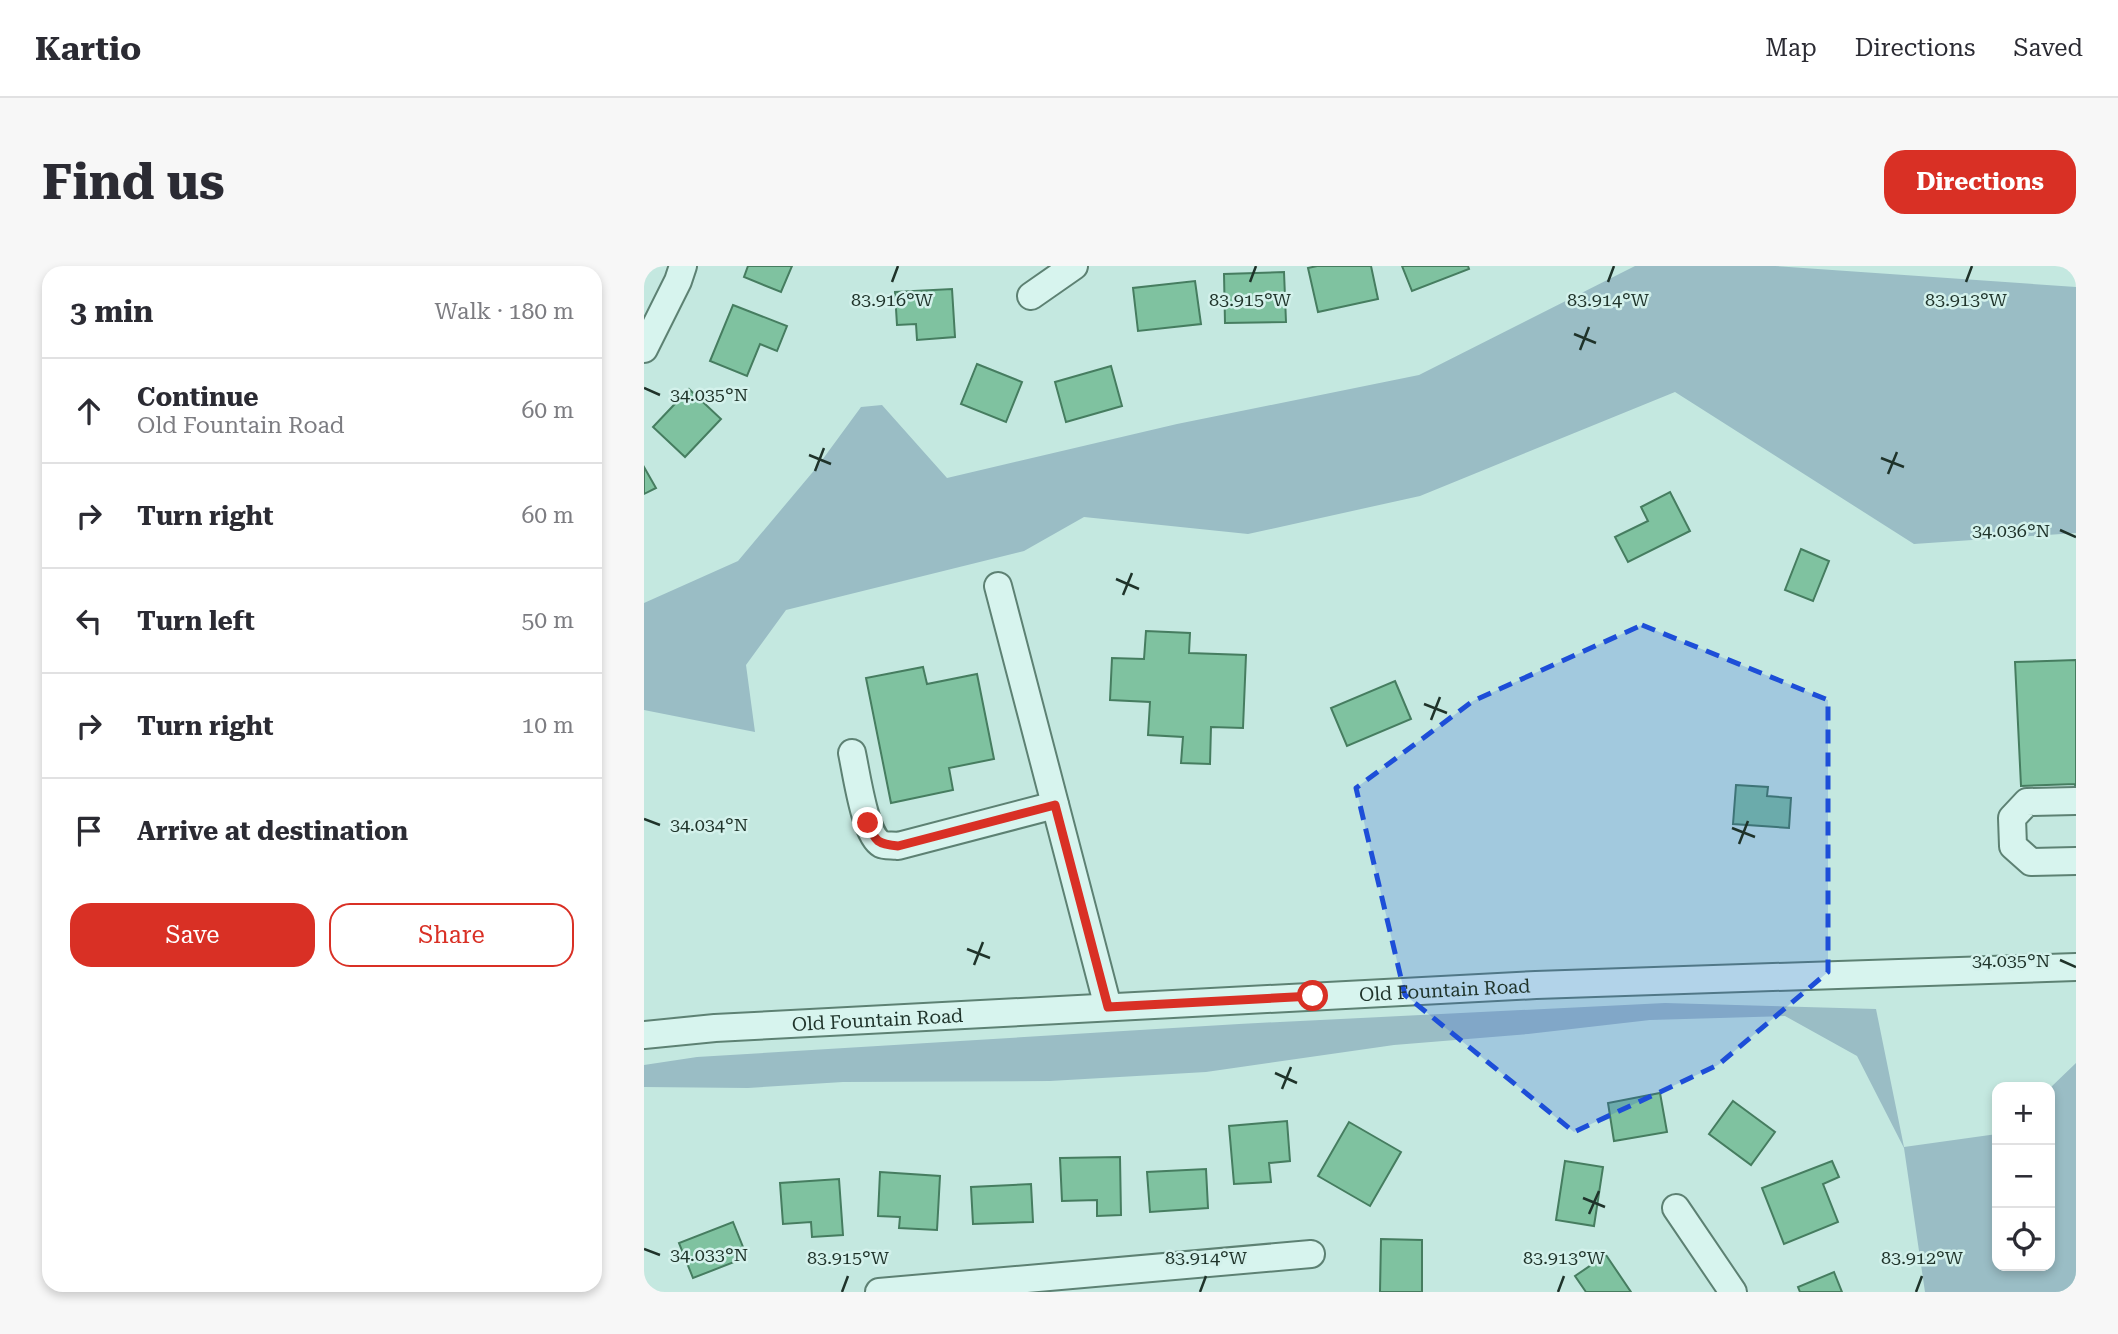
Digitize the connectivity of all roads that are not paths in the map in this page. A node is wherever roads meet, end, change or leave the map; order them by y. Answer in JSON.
{"nodes":[{"id":1,"x":683,"y":266,"type":"edge"},
{"id":2,"x":1074,"y":266,"type":"edge"},
{"id":3,"x":1031,"y":296,"type":"dead end"},
{"id":4,"x":644,"y":349,"type":"edge"},
{"id":5,"x":998,"y":586,"type":"dead end"},
{"id":6,"x":852,"y":754,"type":"dead end"},
{"id":7,"x":2075,"y":801,"type":"edge"},
{"id":8,"x":1055,"y":805,"type":"junction"},
{"id":9,"x":2076,"y":861,"type":"edge"},
{"id":10,"x":2076,"y":967,"type":"edge"},
{"id":11,"x":1108,"y":1007,"type":"junction"},
{"id":12,"x":644,"y":1035,"type":"edge"},
{"id":13,"x":1676,"y":1208,"type":"dead end"},
{"id":14,"x":1311,"y":1254,"type":"dead end"},
{"id":15,"x":878,"y":1292,"type":"edge"},
{"id":16,"x":1733,"y":1292,"type":"edge"}],
"edges":[{"from":1,"to":4,"type":"street"},
{"from":2,"to":3,"type":"street"},
{"from":5,"to":8,"type":"street"},
{"from":6,"to":8,"type":"street"},
{"from":7,"to":9,"type":"street"},
{"from":8,"to":11,"type":"street"},
{"from":10,"to":11,"type":"street","name":"Old Fountain Road"},
{"from":11,"to":12,"type":"street","name":"Old Fountain Road"},
{"from":13,"to":16,"type":"street"},
{"from":14,"to":15,"type":"street"}]}
